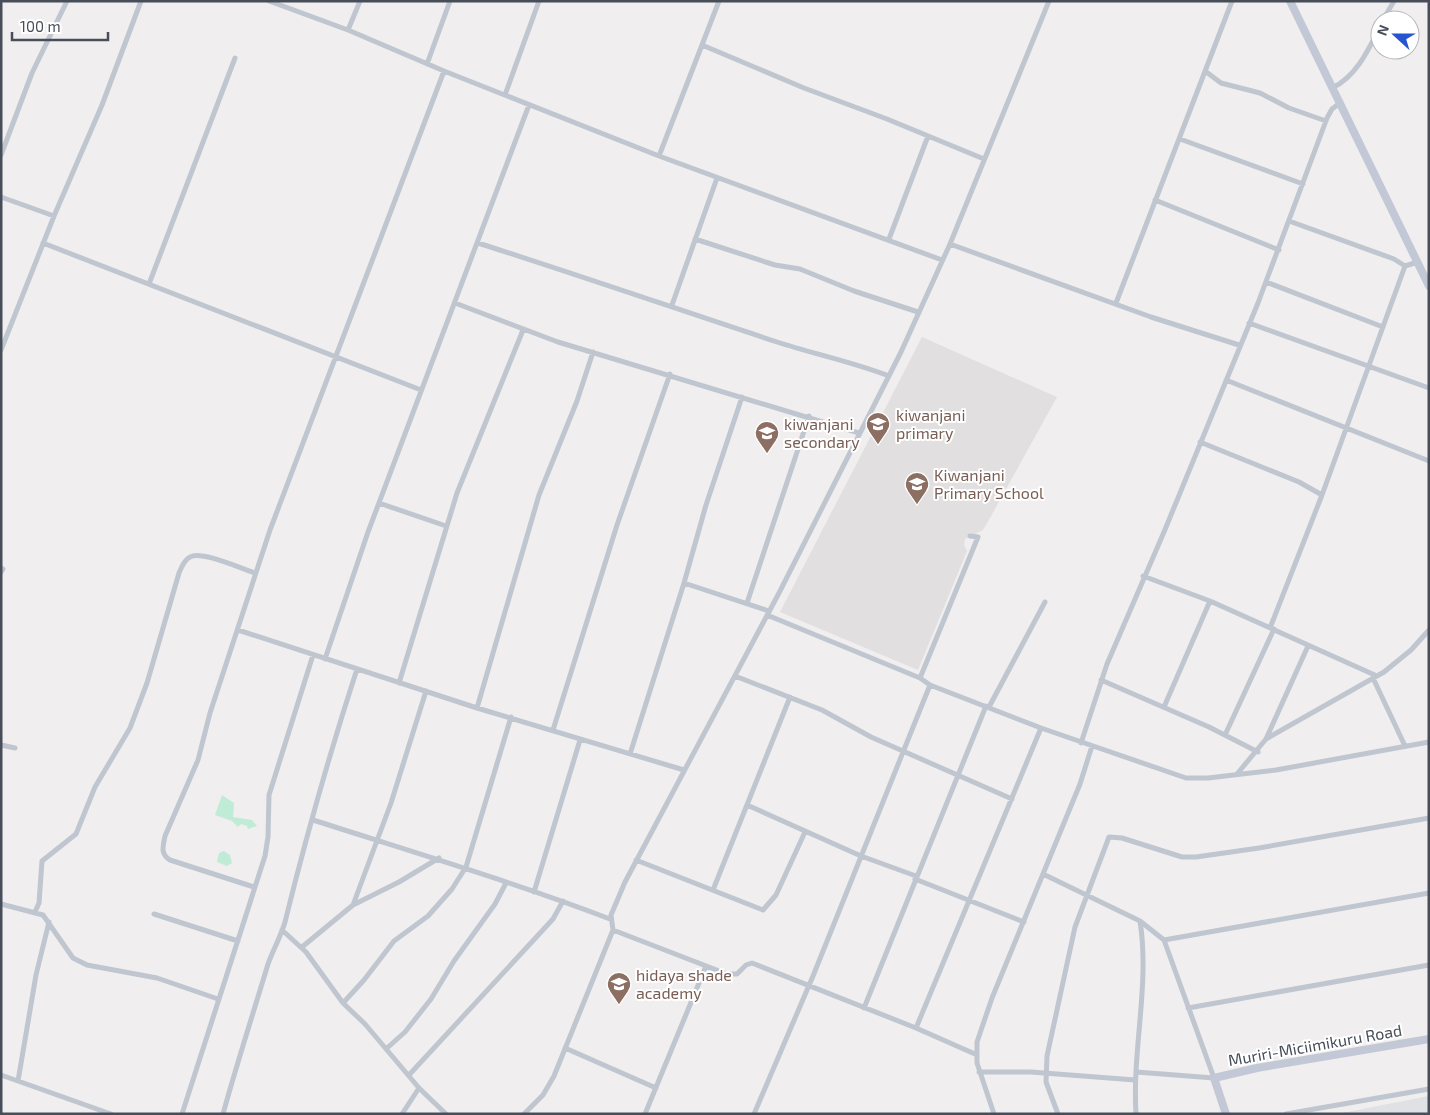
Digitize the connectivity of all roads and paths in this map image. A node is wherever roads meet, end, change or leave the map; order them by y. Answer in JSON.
{"nodes":[{"id":1,"x":67,"y":1,"type":"edge"},
{"id":2,"x":141,"y":1,"type":"edge"},
{"id":3,"x":269,"y":1,"type":"edge"},
{"id":4,"x":360,"y":1,"type":"edge"},
{"id":5,"x":450,"y":1,"type":"edge"},
{"id":6,"x":539,"y":1,"type":"edge"},
{"id":7,"x":719,"y":1,"type":"edge"},
{"id":8,"x":1049,"y":1,"type":"edge"},
{"id":9,"x":1232,"y":1,"type":"edge"},
{"id":10,"x":1290,"y":1,"type":"edge"},
{"id":11,"x":348,"y":30,"type":"junction"},
{"id":12,"x":702,"y":45,"type":"junction"},
{"id":13,"x":1370,"y":45,"type":"edge"},
{"id":14,"x":235,"y":58,"type":"dead end"},
{"id":15,"x":427,"y":64,"type":"junction"},
{"id":16,"x":1205,"y":70,"type":"junction"},
{"id":17,"x":444,"y":71,"type":"junction"},
{"id":18,"x":1332,"y":88,"type":"junction"},
{"id":19,"x":505,"y":95,"type":"junction"},
{"id":20,"x":1340,"y":103,"type":"junction"},
{"id":21,"x":530,"y":106,"type":"junction"},
{"id":22,"x":1326,"y":121,"type":"junction"},
{"id":23,"x":928,"y":136,"type":"junction"},
{"id":24,"x":1180,"y":139,"type":"junction"},
{"id":25,"x":1,"y":155,"type":"edge"},
{"id":26,"x":659,"y":156,"type":"junction"},
{"id":27,"x":984,"y":159,"type":"junction"},
{"id":28,"x":717,"y":178,"type":"junction"},
{"id":29,"x":1303,"y":184,"type":"junction"},
{"id":30,"x":1,"y":197,"type":"edge"},
{"id":31,"x":1155,"y":200,"type":"junction"},
{"id":32,"x":54,"y":216,"type":"junction"},
{"id":33,"x":1290,"y":221,"type":"junction"},
{"id":34,"x":695,"y":239,"type":"junction"},
{"id":35,"x":889,"y":239,"type":"junction"},
{"id":36,"x":43,"y":243,"type":"junction"},
{"id":37,"x":478,"y":243,"type":"junction"},
{"id":38,"x":950,"y":244,"type":"junction"},
{"id":39,"x":1279,"y":250,"type":"junction"},
{"id":40,"x":942,"y":260,"type":"junction"},
{"id":41,"x":1418,"y":262,"type":"junction"},
{"id":42,"x":1405,"y":266,"type":"junction"},
{"id":43,"x":1266,"y":282,"type":"junction"},
{"id":44,"x":149,"y":284,"type":"junction"},
{"id":45,"x":1429,"y":286,"type":"edge"},
{"id":46,"x":455,"y":302,"type":"junction"},
{"id":47,"x":1116,"y":303,"type":"junction"},
{"id":48,"x":672,"y":305,"type":"junction"},
{"id":49,"x":918,"y":312,"type":"junction"},
{"id":50,"x":1250,"y":323,"type":"junction"},
{"id":51,"x":1383,"y":327,"type":"junction"},
{"id":52,"x":523,"y":330,"type":"junction"},
{"id":53,"x":1239,"y":345,"type":"junction"},
{"id":54,"x":1,"y":350,"type":"edge"},
{"id":55,"x":593,"y":352,"type":"junction"},
{"id":56,"x":335,"y":358,"type":"junction"},
{"id":57,"x":1368,"y":367,"type":"junction"},
{"id":58,"x":670,"y":374,"type":"junction"},
{"id":59,"x":889,"y":376,"type":"junction"},
{"id":60,"x":1226,"y":380,"type":"junction"},
{"id":61,"x":1429,"y":388,"type":"edge"},
{"id":62,"x":421,"y":390,"type":"junction"},
{"id":63,"x":742,"y":397,"type":"junction"},
{"id":64,"x":809,"y":416,"type":"junction"},
{"id":65,"x":1346,"y":428,"type":"junction"},
{"id":66,"x":859,"y":433,"type":"junction"},
{"id":67,"x":1200,"y":442,"type":"junction"},
{"id":68,"x":1429,"y":461,"type":"edge"},
{"id":69,"x":1322,"y":495,"type":"junction"},
{"id":70,"x":379,"y":503,"type":"junction"},
{"id":71,"x":446,"y":526,"type":"junction"},
{"id":72,"x":970,"y":536,"type":"dead end"},
{"id":73,"x":255,"y":573,"type":"junction"},
{"id":74,"x":1143,"y":576,"type":"junction"},
{"id":75,"x":684,"y":583,"type":"junction"},
{"id":76,"x":1045,"y":602,"type":"dead end"},
{"id":77,"x":1210,"y":602,"type":"junction"},
{"id":78,"x":747,"y":603,"type":"junction"},
{"id":79,"x":768,"y":613,"type":"junction"},
{"id":80,"x":1272,"y":628,"type":"junction"},
{"id":81,"x":238,"y":630,"type":"junction"},
{"id":82,"x":1429,"y":630,"type":"edge"},
{"id":83,"x":1308,"y":646,"type":"junction"},
{"id":84,"x":313,"y":655,"type":"junction"},
{"id":85,"x":325,"y":659,"type":"junction"},
{"id":86,"x":357,"y":669,"type":"junction"},
{"id":87,"x":735,"y":676,"type":"junction"},
{"id":88,"x":1375,"y":677,"type":"junction"},
{"id":89,"x":920,"y":678,"type":"junction"},
{"id":90,"x":1101,"y":680,"type":"junction"},
{"id":91,"x":399,"y":683,"type":"junction"},
{"id":92,"x":930,"y":685,"type":"junction"},
{"id":93,"x":426,"y":691,"type":"junction"},
{"id":94,"x":790,"y":697,"type":"junction"},
{"id":95,"x":987,"y":706,"type":"junction"},
{"id":96,"x":1164,"y":707,"type":"junction"},
{"id":97,"x":477,"y":708,"type":"junction"},
{"id":98,"x":511,"y":718,"type":"junction"},
{"id":99,"x":1041,"y":728,"type":"junction"},
{"id":100,"x":553,"y":730,"type":"junction"},
{"id":101,"x":1225,"y":735,"type":"junction"},
{"id":102,"x":1266,"y":739,"type":"junction"},
{"id":103,"x":580,"y":740,"type":"junction"},
{"id":104,"x":1081,"y":742,"type":"junction"},
{"id":105,"x":1429,"y":742,"type":"edge"},
{"id":106,"x":1,"y":746,"type":"edge"},
{"id":107,"x":1092,"y":746,"type":"junction"},
{"id":108,"x":1405,"y":746,"type":"junction"},
{"id":109,"x":15,"y":748,"type":"dead end"},
{"id":110,"x":905,"y":752,"type":"junction"},
{"id":111,"x":1258,"y":752,"type":"junction"},
{"id":112,"x":630,"y":754,"type":"junction"},
{"id":113,"x":684,"y":770,"type":"junction"},
{"id":114,"x":958,"y":774,"type":"junction"},
{"id":115,"x":1236,"y":775,"type":"junction"},
{"id":116,"x":1012,"y":799,"type":"junction"},
{"id":117,"x":747,"y":805,"type":"junction"},
{"id":118,"x":1429,"y":818,"type":"edge"},
{"id":119,"x":313,"y":820,"type":"junction"},
{"id":120,"x":805,"y":832,"type":"junction"},
{"id":121,"x":377,"y":840,"type":"junction"},
{"id":122,"x":861,"y":856,"type":"junction"},
{"id":123,"x":439,"y":858,"type":"junction"},
{"id":124,"x":636,"y":860,"type":"junction"},
{"id":125,"x":466,"y":867,"type":"junction"},
{"id":126,"x":1043,"y":874,"type":"junction"},
{"id":127,"x":916,"y":878,"type":"junction"},
{"id":128,"x":506,"y":883,"type":"junction"},
{"id":129,"x":254,"y":887,"type":"junction"},
{"id":130,"x":713,"y":890,"type":"junction"},
{"id":131,"x":534,"y":892,"type":"junction"},
{"id":132,"x":1429,"y":893,"type":"edge"},
{"id":133,"x":1086,"y":895,"type":"junction"},
{"id":134,"x":970,"y":900,"type":"junction"},
{"id":135,"x":562,"y":901,"type":"junction"},
{"id":136,"x":1,"y":904,"type":"edge"},
{"id":137,"x":352,"y":905,"type":"junction"},
{"id":138,"x":36,"y":912,"type":"junction"},
{"id":139,"x":154,"y":914,"type":"dead end"},
{"id":140,"x":610,"y":919,"type":"junction"},
{"id":141,"x":1140,"y":921,"type":"junction"},
{"id":142,"x":50,"y":922,"type":"junction"},
{"id":143,"x":1024,"y":922,"type":"junction"},
{"id":144,"x":282,"y":930,"type":"junction"},
{"id":145,"x":613,"y":930,"type":"junction"},
{"id":146,"x":1164,"y":940,"type":"junction"},
{"id":147,"x":238,"y":941,"type":"junction"},
{"id":148,"x":302,"y":947,"type":"junction"},
{"id":149,"x":1429,"y":965,"type":"edge"},
{"id":150,"x":706,"y":966,"type":"junction"},
{"id":151,"x":809,"y":986,"type":"junction"},
{"id":152,"x":218,"y":999,"type":"junction"},
{"id":153,"x":343,"y":1003,"type":"junction"},
{"id":154,"x":864,"y":1008,"type":"junction"},
{"id":155,"x":1188,"y":1008,"type":"junction"},
{"id":156,"x":916,"y":1028,"type":"junction"},
{"id":157,"x":1429,"y":1039,"type":"edge"},
{"id":158,"x":386,"y":1048,"type":"junction"},
{"id":159,"x":565,"y":1048,"type":"junction"},
{"id":160,"x":975,"y":1054,"type":"junction"},
{"id":161,"x":979,"y":1072,"type":"junction"},
{"id":162,"x":1136,"y":1072,"type":"junction"},
{"id":163,"x":1045,"y":1074,"type":"junction"},
{"id":164,"x":1,"y":1075,"type":"edge"},
{"id":165,"x":409,"y":1075,"type":"junction"},
{"id":166,"x":1214,"y":1078,"type":"junction"},
{"id":167,"x":1135,"y":1080,"type":"junction"},
{"id":168,"x":18,"y":1081,"type":"junction"},
{"id":169,"x":418,"y":1088,"type":"junction"},
{"id":170,"x":656,"y":1088,"type":"junction"},
{"id":171,"x":1429,"y":1089,"type":"edge"},
{"id":172,"x":111,"y":1114,"type":"edge"},
{"id":173,"x":182,"y":1114,"type":"edge"},
{"id":174,"x":223,"y":1114,"type":"edge"},
{"id":175,"x":402,"y":1114,"type":"edge"},
{"id":176,"x":446,"y":1114,"type":"edge"},
{"id":177,"x":524,"y":1114,"type":"edge"},
{"id":178,"x":645,"y":1114,"type":"edge"},
{"id":179,"x":754,"y":1114,"type":"edge"},
{"id":180,"x":994,"y":1114,"type":"edge"},
{"id":181,"x":1058,"y":1114,"type":"edge"},
{"id":182,"x":1136,"y":1114,"type":"edge"},
{"id":183,"x":1226,"y":1114,"type":"edge"},
{"id":184,"x":1286,"y":1114,"type":"edge"}],
"edges":[{"from":1,"to":25,"type":"street"},
{"from":2,"to":32,"type":"street"},
{"from":3,"to":11,"type":"street"},
{"from":4,"to":11,"type":"street"},
{"from":5,"to":15,"type":"street"},
{"from":6,"to":19,"type":"street"},
{"from":7,"to":12,"type":"street"},
{"from":8,"to":27,"type":"street"},
{"from":9,"to":16,"type":"street"},
{"from":10,"to":18,"type":"street"},
{"from":11,"to":15,"type":"street"},
{"from":12,"to":23,"type":"street"},
{"from":12,"to":26,"type":"street"},
{"from":13,"to":18,"type":"street"},
{"from":14,"to":44,"type":"street"},
{"from":15,"to":17,"type":"street"},
{"from":16,"to":22,"type":"street"},
{"from":16,"to":24,"type":"street"},
{"from":17,"to":19,"type":"street"},
{"from":17,"to":56,"type":"street"},
{"from":18,"to":20,"type":"street"},
{"from":19,"to":21,"type":"street"},
{"from":20,"to":22,"type":"street"},
{"from":20,"to":41,"type":"street"},
{"from":21,"to":26,"type":"street"},
{"from":21,"to":37,"type":"street"},
{"from":22,"to":29,"type":"street"},
{"from":23,"to":27,"type":"street"},
{"from":23,"to":35,"type":"street"},
{"from":24,"to":29,"type":"street"},
{"from":24,"to":31,"type":"street"},
{"from":26,"to":28,"type":"street"},
{"from":27,"to":38,"type":"street"},
{"from":28,"to":34,"type":"street"},
{"from":28,"to":35,"type":"street"},
{"from":29,"to":33,"type":"street"},
{"from":30,"to":32,"type":"street"},
{"from":31,"to":39,"type":"street"},
{"from":31,"to":47,"type":"street"},
{"from":32,"to":36,"type":"street"},
{"from":33,"to":39,"type":"street"},
{"from":33,"to":42,"type":"street"},
{"from":34,"to":48,"type":"street"},
{"from":34,"to":49,"type":"street"},
{"from":35,"to":40,"type":"street"},
{"from":36,"to":44,"type":"street"},
{"from":36,"to":54,"type":"street"},
{"from":37,"to":46,"type":"street"},
{"from":37,"to":48,"type":"street"},
{"from":38,"to":40,"type":"street"},
{"from":38,"to":47,"type":"street"},
{"from":39,"to":43,"type":"street"},
{"from":40,"to":49,"type":"street"},
{"from":41,"to":42,"type":"street"},
{"from":41,"to":45,"type":"street"},
{"from":42,"to":51,"type":"street"},
{"from":43,"to":50,"type":"street"},
{"from":43,"to":51,"type":"street"},
{"from":44,"to":56,"type":"street"},
{"from":46,"to":52,"type":"street"},
{"from":46,"to":62,"type":"street"},
{"from":47,"to":53,"type":"street"},
{"from":48,"to":59,"type":"street"},
{"from":49,"to":59,"type":"street"},
{"from":50,"to":53,"type":"street"},
{"from":50,"to":57,"type":"street"},
{"from":51,"to":57,"type":"street"},
{"from":52,"to":55,"type":"street"},
{"from":52,"to":71,"type":"street"},
{"from":53,"to":60,"type":"street"},
{"from":55,"to":58,"type":"street"},
{"from":55,"to":97,"type":"street"},
{"from":56,"to":62,"type":"street"},
{"from":56,"to":73,"type":"street"},
{"from":57,"to":61,"type":"street"},
{"from":57,"to":65,"type":"street"},
{"from":58,"to":63,"type":"street"},
{"from":58,"to":100,"type":"street"},
{"from":59,"to":66,"type":"street"},
{"from":60,"to":65,"type":"street"},
{"from":60,"to":67,"type":"street"},
{"from":62,"to":70,"type":"street"},
{"from":63,"to":64,"type":"street"},
{"from":63,"to":75,"type":"street"},
{"from":64,"to":66,"type":"street"},
{"from":64,"to":78,"type":"street"},
{"from":65,"to":68,"type":"street"},
{"from":65,"to":69,"type":"street"},
{"from":66,"to":79,"type":"street"},
{"from":67,"to":69,"type":"street"},
{"from":67,"to":74,"type":"street"},
{"from":69,"to":80,"type":"street"},
{"from":70,"to":71,"type":"street"},
{"from":70,"to":85,"type":"street"},
{"from":71,"to":91,"type":"street"},
{"from":72,"to":89,"type":"street"},
{"from":73,"to":81,"type":"street"},
{"from":73,"to":138,"type":"street"},
{"from":74,"to":77,"type":"street"},
{"from":74,"to":90,"type":"street"},
{"from":75,"to":78,"type":"street"},
{"from":75,"to":112,"type":"street"},
{"from":76,"to":95,"type":"street"},
{"from":77,"to":80,"type":"street"},
{"from":77,"to":96,"type":"street"},
{"from":78,"to":79,"type":"street"},
{"from":79,"to":87,"type":"street"},
{"from":79,"to":89,"type":"street"},
{"from":80,"to":83,"type":"street"},
{"from":80,"to":101,"type":"street"},
{"from":81,"to":84,"type":"street"},
{"from":81,"to":129,"type":"street"},
{"from":82,"to":88,"type":"street"},
{"from":83,"to":88,"type":"street"},
{"from":83,"to":102,"type":"street"},
{"from":84,"to":85,"type":"street"},
{"from":84,"to":129,"type":"street"},
{"from":85,"to":86,"type":"street"},
{"from":86,"to":91,"type":"street"},
{"from":86,"to":119,"type":"street"},
{"from":87,"to":94,"type":"street"},
{"from":87,"to":113,"type":"street"},
{"from":88,"to":102,"type":"street"},
{"from":88,"to":108,"type":"street"},
{"from":89,"to":92,"type":"street"},
{"from":90,"to":96,"type":"street"},
{"from":90,"to":104,"type":"street"},
{"from":91,"to":93,"type":"street"},
{"from":92,"to":95,"type":"street"},
{"from":92,"to":110,"type":"street"},
{"from":93,"to":97,"type":"street"},
{"from":93,"to":121,"type":"street"},
{"from":94,"to":110,"type":"street"},
{"from":94,"to":117,"type":"street"},
{"from":95,"to":99,"type":"street"},
{"from":95,"to":114,"type":"street"},
{"from":96,"to":101,"type":"street"},
{"from":97,"to":98,"type":"street"},
{"from":98,"to":100,"type":"street"},
{"from":98,"to":125,"type":"street"},
{"from":99,"to":104,"type":"street"},
{"from":99,"to":116,"type":"street"},
{"from":100,"to":103,"type":"street"},
{"from":101,"to":111,"type":"street"},
{"from":102,"to":111,"type":"street"},
{"from":103,"to":112,"type":"street"},
{"from":103,"to":131,"type":"street"},
{"from":104,"to":107,"type":"street"},
{"from":105,"to":108,"type":"street"},
{"from":106,"to":109,"type":"street"},
{"from":107,"to":115,"type":"street"},
{"from":107,"to":126,"type":"street"},
{"from":108,"to":115,"type":"street"},
{"from":110,"to":114,"type":"street"},
{"from":110,"to":122,"type":"street"},
{"from":111,"to":115,"type":"street"},
{"from":112,"to":113,"type":"street"},
{"from":113,"to":124,"type":"street"},
{"from":114,"to":116,"type":"street"},
{"from":114,"to":127,"type":"street"},
{"from":116,"to":134,"type":"street"},
{"from":117,"to":120,"type":"street"},
{"from":117,"to":130,"type":"street"},
{"from":118,"to":133,"type":"street"},
{"from":119,"to":121,"type":"street"},
{"from":119,"to":144,"type":"street"},
{"from":120,"to":122,"type":"street"},
{"from":120,"to":130,"type":"street"},
{"from":121,"to":123,"type":"street"},
{"from":121,"to":137,"type":"street"},
{"from":122,"to":127,"type":"street"},
{"from":122,"to":151,"type":"street"},
{"from":123,"to":125,"type":"street"},
{"from":123,"to":137,"type":"street"},
{"from":124,"to":130,"type":"street"},
{"from":124,"to":140,"type":"street"},
{"from":125,"to":128,"type":"street"},
{"from":125,"to":153,"type":"street"},
{"from":126,"to":133,"type":"street"},
{"from":126,"to":143,"type":"street"},
{"from":127,"to":134,"type":"street"},
{"from":127,"to":154,"type":"street"},
{"from":128,"to":131,"type":"street"},
{"from":128,"to":158,"type":"street"},
{"from":129,"to":147,"type":"street"},
{"from":131,"to":135,"type":"street"},
{"from":132,"to":146,"type":"street"},
{"from":133,"to":141,"type":"street"},
{"from":133,"to":163,"type":"street"},
{"from":134,"to":143,"type":"street"},
{"from":134,"to":156,"type":"street"},
{"from":135,"to":140,"type":"street"},
{"from":135,"to":165,"type":"street"},
{"from":136,"to":138,"type":"street"},
{"from":137,"to":148,"type":"street"},
{"from":138,"to":142,"type":"street"},
{"from":139,"to":147,"type":"street"},
{"from":140,"to":145,"type":"street"},
{"from":141,"to":146,"type":"street"},
{"from":141,"to":162,"type":"street"},
{"from":142,"to":152,"type":"street"},
{"from":142,"to":168,"type":"street"},
{"from":143,"to":160,"type":"street"},
{"from":144,"to":148,"type":"street"},
{"from":144,"to":174,"type":"street"},
{"from":145,"to":150,"type":"street"},
{"from":145,"to":159,"type":"street"},
{"from":146,"to":155,"type":"street"},
{"from":147,"to":152,"type":"street"},
{"from":148,"to":153,"type":"street"},
{"from":149,"to":155,"type":"street"},
{"from":150,"to":151,"type":"street"},
{"from":150,"to":170,"type":"street"},
{"from":151,"to":154,"type":"street"},
{"from":151,"to":179,"type":"street"},
{"from":152,"to":173,"type":"street"},
{"from":153,"to":158,"type":"street"},
{"from":154,"to":156,"type":"street"},
{"from":155,"to":166,"type":"street"},
{"from":156,"to":160,"type":"street"},
{"from":157,"to":166,"type":"street","name":"Muriri-Miciimikuru Road"},
{"from":158,"to":165,"type":"street"},
{"from":159,"to":170,"type":"street"},
{"from":159,"to":177,"type":"street"},
{"from":160,"to":161,"type":"street"},
{"from":161,"to":163,"type":"street"},
{"from":161,"to":180,"type":"street"},
{"from":162,"to":166,"type":"street"},
{"from":162,"to":167,"type":"street"},
{"from":163,"to":167,"type":"street"},
{"from":163,"to":181,"type":"street"},
{"from":164,"to":168,"type":"street"},
{"from":165,"to":169,"type":"street"},
{"from":166,"to":183,"type":"street","name":"Muriri-Miciimikuru Road"},
{"from":167,"to":182,"type":"street"},
{"from":168,"to":172,"type":"street"},
{"from":169,"to":175,"type":"street"},
{"from":169,"to":176,"type":"street"},
{"from":170,"to":178,"type":"street"},
{"from":171,"to":184,"type":"street"}]}
